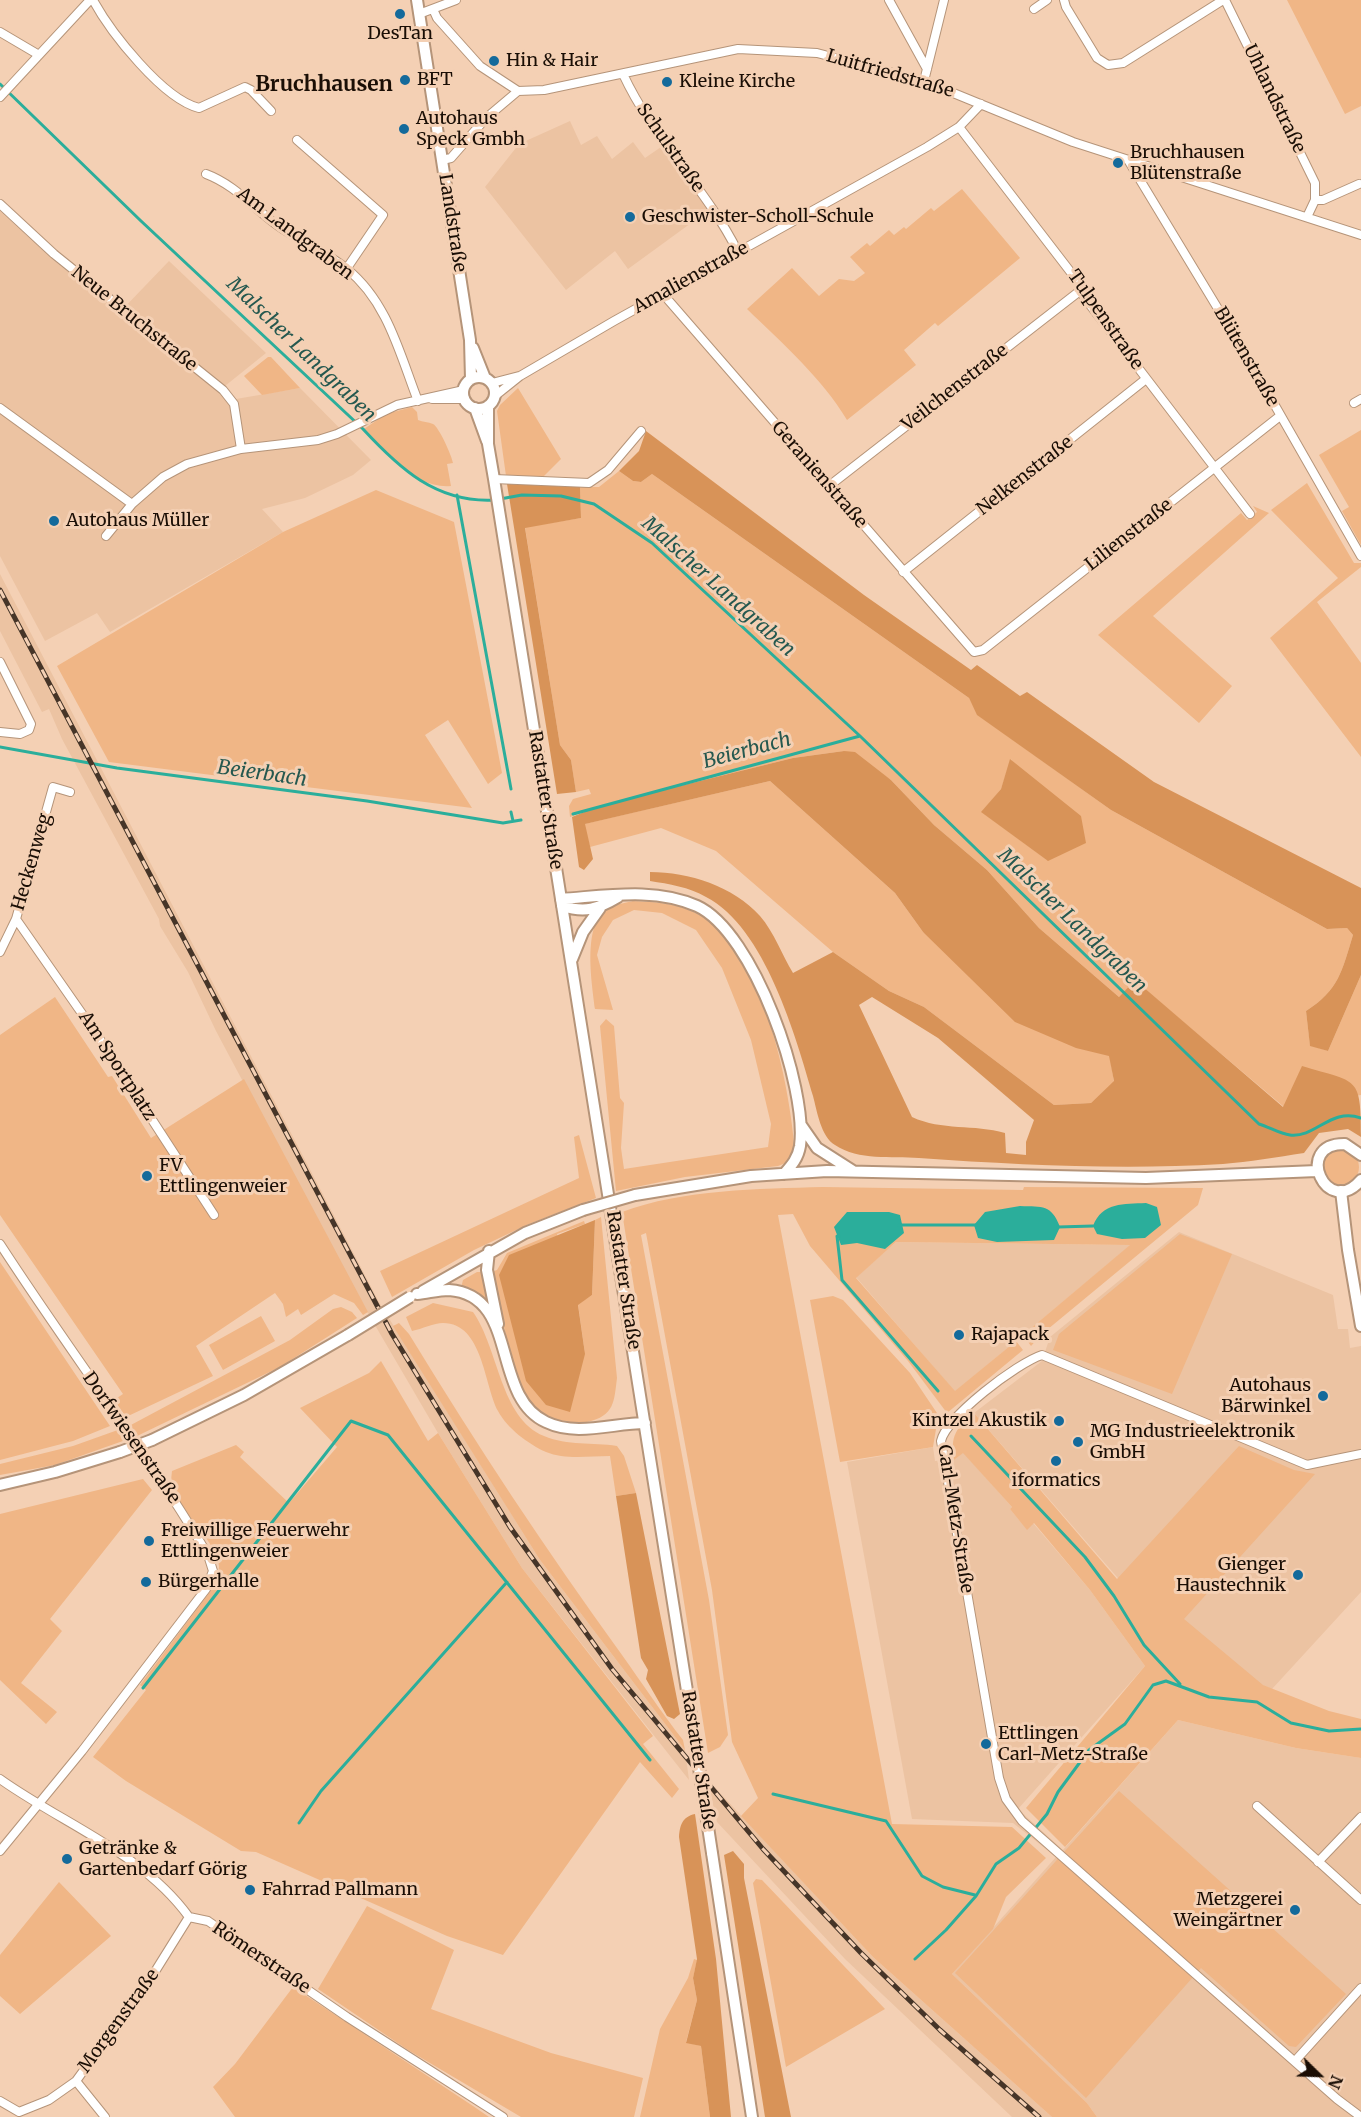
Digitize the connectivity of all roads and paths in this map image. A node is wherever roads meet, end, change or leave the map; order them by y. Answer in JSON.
{"nodes":[{"id":1,"x":92,"y":0,"type":"edge"},
{"id":2,"x":417,"y":0,"type":"edge"},
{"id":3,"x":456,"y":0,"type":"edge"},
{"id":4,"x":889,"y":0,"type":"edge"},
{"id":5,"x":944,"y":0,"type":"edge"},
{"id":6,"x":1047,"y":0,"type":"edge"},
{"id":7,"x":1065,"y":0,"type":"edge"},
{"id":8,"x":1224,"y":0,"type":"edge"},
{"id":9,"x":434,"y":9,"type":"junction"},
{"id":10,"x":1034,"y":9,"type":"dead end"},
{"id":11,"x":418,"y":14,"type":"junction"},
{"id":12,"x":0,"y":32,"type":"edge"},
{"id":13,"x":39,"y":55,"type":"junction"},
{"id":14,"x":927,"y":69,"type":"junction"},
{"id":15,"x":623,"y":74,"type":"junction"},
{"id":16,"x":924,"y":81,"type":"junction"},
{"id":17,"x":518,"y":91,"type":"junction"},
{"id":18,"x":0,"y":97,"type":"edge"},
{"id":19,"x":981,"y":104,"type":"junction"},
{"id":20,"x":271,"y":111,"type":"dead end"},
{"id":21,"x":959,"y":127,"type":"junction"},
{"id":22,"x":297,"y":140,"type":"dead end"},
{"id":23,"x":442,"y":160,"type":"junction"},
{"id":24,"x":1128,"y":160,"type":"junction"},
{"id":25,"x":206,"y":174,"type":"dead end"},
{"id":26,"x":1359,"y":184,"type":"dead end"},
{"id":27,"x":1315,"y":200,"type":"junction"},
{"id":28,"x":0,"y":204,"type":"edge"},
{"id":29,"x":1307,"y":217,"type":"junction"},
{"id":30,"x":1361,"y":235,"type":"edge"},
{"id":31,"x":738,"y":252,"type":"junction"},
{"id":32,"x":347,"y":268,"type":"junction"},
{"id":33,"x":1081,"y":290,"type":"junction"},
{"id":34,"x":663,"y":294,"type":"junction"},
{"id":35,"x":470,"y":340,"type":"junction"},
{"id":36,"x":520,"y":376,"type":"junction"},
{"id":37,"x":471,"y":379,"type":"junction"},
{"id":38,"x":1146,"y":379,"type":"junction"},
{"id":39,"x":488,"y":380,"type":"junction"},
{"id":40,"x":464,"y":395,"type":"junction"},
{"id":41,"x":495,"y":396,"type":"junction"},
{"id":42,"x":418,"y":401,"type":"junction"},
{"id":43,"x":488,"y":406,"type":"junction"},
{"id":44,"x":0,"y":408,"type":"edge"},
{"id":45,"x":475,"y":408,"type":"junction"},
{"id":46,"x":1280,"y":416,"type":"junction"},
{"id":47,"x":641,"y":431,"type":"dead end"},
{"id":48,"x":488,"y":444,"type":"junction"},
{"id":49,"x":241,"y":449,"type":"junction"},
{"id":50,"x":1215,"y":467,"type":"junction"},
{"id":51,"x":494,"y":478,"type":"junction"},
{"id":52,"x":829,"y":486,"type":"junction"},
{"id":53,"x":132,"y":504,"type":"junction"},
{"id":54,"x":1250,"y":514,"type":"dead end"},
{"id":55,"x":106,"y":536,"type":"dead end"},
{"id":56,"x":1361,"y":556,"type":"edge"},
{"id":57,"x":903,"y":572,"type":"junction"},
{"id":58,"x":977,"y":653,"type":"joint"},
{"id":59,"x":0,"y":662,"type":"edge"},
{"id":60,"x":0,"y":732,"type":"edge"},
{"id":61,"x":70,"y":792,"type":"dead end"},
{"id":62,"x":621,"y":896,"type":"junction"},
{"id":63,"x":562,"y":902,"type":"junction"},
{"id":64,"x":600,"y":908,"type":"junction"},
{"id":65,"x":16,"y":919,"type":"junction"},
{"id":66,"x":0,"y":952,"type":"edge"},
{"id":67,"x":571,"y":959,"type":"junction"},
{"id":68,"x":801,"y":1124,"type":"junction"},
{"id":69,"x":1361,"y":1155,"type":"edge"},
{"id":70,"x":853,"y":1171,"type":"junction"},
{"id":71,"x":1317,"y":1171,"type":"junction"},
{"id":72,"x":784,"y":1174,"type":"junction"},
{"id":73,"x":1361,"y":1180,"type":"edge"},
{"id":74,"x":1341,"y":1191,"type":"junction"},
{"id":75,"x":214,"y":1215,"type":"dead end"},
{"id":76,"x":0,"y":1244,"type":"edge"},
{"id":77,"x":489,"y":1251,"type":"junction"},
{"id":78,"x":413,"y":1296,"type":"junction"},
{"id":79,"x":1361,"y":1326,"type":"edge"},
{"id":80,"x":498,"y":1332,"type":"junction"},
{"id":81,"x":645,"y":1423,"type":"junction"},
{"id":82,"x":1361,"y":1454,"type":"edge"},
{"id":83,"x":0,"y":1485,"type":"edge"},
{"id":84,"x":0,"y":1779,"type":"edge"},
{"id":85,"x":39,"y":1805,"type":"junction"},
{"id":86,"x":1257,"y":1806,"type":"dead end"},
{"id":87,"x":1361,"y":1817,"type":"edge"},
{"id":88,"x":0,"y":1851,"type":"edge"},
{"id":89,"x":1318,"y":1863,"type":"junction"},
{"id":90,"x":1361,"y":1900,"type":"edge"},
{"id":91,"x":189,"y":1917,"type":"junction"},
{"id":92,"x":1361,"y":1988,"type":"edge"},
{"id":93,"x":1295,"y":2061,"type":"junction"},
{"id":94,"x":75,"y":2081,"type":"junction"},
{"id":95,"x":0,"y":2101,"type":"edge"},
{"id":96,"x":105,"y":2117,"type":"edge"},
{"id":97,"x":503,"y":2117,"type":"edge"},
{"id":98,"x":752,"y":2117,"type":"edge"},
{"id":99,"x":1361,"y":2117,"type":"edge"}],
"edges":[{"from":1,"to":13,"type":"street"},
{"from":1,"to":20,"type":"street"},
{"from":2,"to":11,"type":"main road","name":"Landstraße"},
{"from":3,"to":9,"type":"street"},
{"from":4,"to":14,"type":"street"},
{"from":5,"to":14,"type":"street"},
{"from":6,"to":10,"type":"street"},
{"from":7,"to":8,"type":"street"},
{"from":8,"to":27,"type":"street","name":"Uhlandstraße"},
{"from":9,"to":11,"type":"street"},
{"from":9,"to":17,"type":"street"},
{"from":11,"to":23,"type":"main road","name":"Landstraße"},
{"from":12,"to":13,"type":"street"},
{"from":13,"to":18,"type":"street"},
{"from":14,"to":16,"type":"street"},
{"from":15,"to":16,"type":"street","name":"Luitfriedstraße"},
{"from":15,"to":17,"type":"street","name":"Luitfriedstraße"},
{"from":15,"to":31,"type":"street","name":"Schulstraße"},
{"from":16,"to":19,"type":"street","name":"Luitfriedstraße"},
{"from":17,"to":23,"type":"street"},
{"from":19,"to":21,"type":"street","name":"Amalienstraße"},
{"from":19,"to":24,"type":"street","name":"Luitfriedstraße"},
{"from":21,"to":31,"type":"street","name":"Amalienstraße"},
{"from":21,"to":33,"type":"street","name":"Tulpenstraße"},
{"from":22,"to":32,"type":"street"},
{"from":23,"to":35,"type":"main road","name":"Landstraße"},
{"from":24,"to":29,"type":"street","name":"Luitfriedstraße"},
{"from":24,"to":46,"type":"street","name":"Blütenstraße"},
{"from":25,"to":32,"type":"street","name":"Am Landgraben"},
{"from":26,"to":27,"type":"street"},
{"from":27,"to":29,"type":"street"},
{"from":28,"to":49,"type":"street","name":"Neue Bruchstraße"},
{"from":29,"to":30,"type":"street","name":"Luitfriedstraße"},
{"from":31,"to":34,"type":"street","name":"Amalienstraße"},
{"from":32,"to":42,"type":"street","name":"Am Landgraben"},
{"from":33,"to":38,"type":"street","name":"Tulpenstraße"},
{"from":33,"to":52,"type":"street","name":"Veilchenstraße"},
{"from":34,"to":36,"type":"street","name":"Amalienstraße"},
{"from":34,"to":52,"type":"street","name":"Geranienstraße"},
{"from":35,"to":37,"type":"main road","name":"Landstraße"},
{"from":35,"to":39,"type":"main road","name":"Landstraße"},
{"from":36,"to":39,"type":"street","name":"Amalienstraße"},
{"from":36,"to":41,"type":"street","name":"Amalienstraße"},
{"from":37,"to":39,"type":"main road"},
{"from":37,"to":40,"type":"main road"},
{"from":38,"to":50,"type":"street","name":"Tulpenstraße"},
{"from":38,"to":57,"type":"street","name":"Nelkenstraße"},
{"from":39,"to":41,"type":"main road"},
{"from":40,"to":42,"type":"street"},
{"from":40,"to":45,"type":"main road"},
{"from":41,"to":43,"type":"main road"},
{"from":42,"to":49,"type":"street"},
{"from":43,"to":45,"type":"main road"},
{"from":43,"to":48,"type":"main road","name":"Rastatter Straße"},
{"from":44,"to":53,"type":"street"},
{"from":45,"to":48,"type":"main road","name":"Rastatter Straße"},
{"from":46,"to":50,"type":"street","name":"Lilienstraße"},
{"from":46,"to":56,"type":"street","name":"Blütenstraße"},
{"from":47,"to":51,"type":"street"},
{"from":48,"to":51,"type":"main road","name":"Rastatter Straße"},
{"from":49,"to":53,"type":"street"},
{"from":50,"to":54,"type":"street","name":"Tulpenstraße"},
{"from":50,"to":58,"type":"street","name":"Lilienstraße"},
{"from":51,"to":63,"type":"main road","name":"Rastatter Straße"},
{"from":52,"to":57,"type":"street","name":"Geranienstraße"},
{"from":53,"to":55,"type":"street"},
{"from":57,"to":58,"type":"street","name":"Geranienstraße"},
{"from":59,"to":60,"type":"street"},
{"from":61,"to":65,"type":"street","name":"Heckenweg"},
{"from":62,"to":63,"type":"main road"},
{"from":62,"to":64,"type":"main road"},
{"from":62,"to":68,"type":"main road"},
{"from":63,"to":64,"type":"main road"},
{"from":63,"to":67,"type":"main road","name":"Rastatter Straße"},
{"from":64,"to":67,"type":"main road"},
{"from":65,"to":66,"type":"street","name":"Heckenweg"},
{"from":65,"to":75,"type":"street","name":"Am Sportplatz"},
{"from":67,"to":81,"type":"main road","name":"Rastatter Straße"},
{"from":68,"to":70,"type":"main road"},
{"from":68,"to":72,"type":"main road"},
{"from":69,"to":71,"type":"main road"},
{"from":70,"to":71,"type":"main road"},
{"from":70,"to":72,"type":"main road"},
{"from":71,"to":74,"type":"main road"},
{"from":72,"to":77,"type":"main road","bridge":true},
{"from":73,"to":74,"type":"main road"},
{"from":74,"to":79,"type":"main road"},
{"from":76,"to":85,"type":"street","name":"Dorfwiesenstraße"},
{"from":77,"to":78,"type":"main road"},
{"from":77,"to":80,"type":"main road"},
{"from":78,"to":80,"type":"main road"},
{"from":78,"to":83,"type":"main road","bridge":true},
{"from":80,"to":81,"type":"main road"},
{"from":81,"to":98,"type":"main road","name":"Rastatter Straße","bridge":true},
{"from":82,"to":93,"type":"street","name":"Carl-Metz-Straße"},
{"from":84,"to":85,"type":"street","name":"Römerstraße"},
{"from":85,"to":88,"type":"street"},
{"from":85,"to":91,"type":"street","name":"Römerstraße"},
{"from":86,"to":89,"type":"street"},
{"from":87,"to":89,"type":"street"},
{"from":89,"to":90,"type":"street"},
{"from":91,"to":94,"type":"street","name":"Morgenstraße"},
{"from":91,"to":97,"type":"street","name":"Römerstraße"},
{"from":92,"to":93,"type":"street"},
{"from":93,"to":99,"type":"street","name":"Carl-Metz-Straße"},
{"from":94,"to":95,"type":"street","name":"Morgenstraße"},
{"from":94,"to":96,"type":"street"}]}
